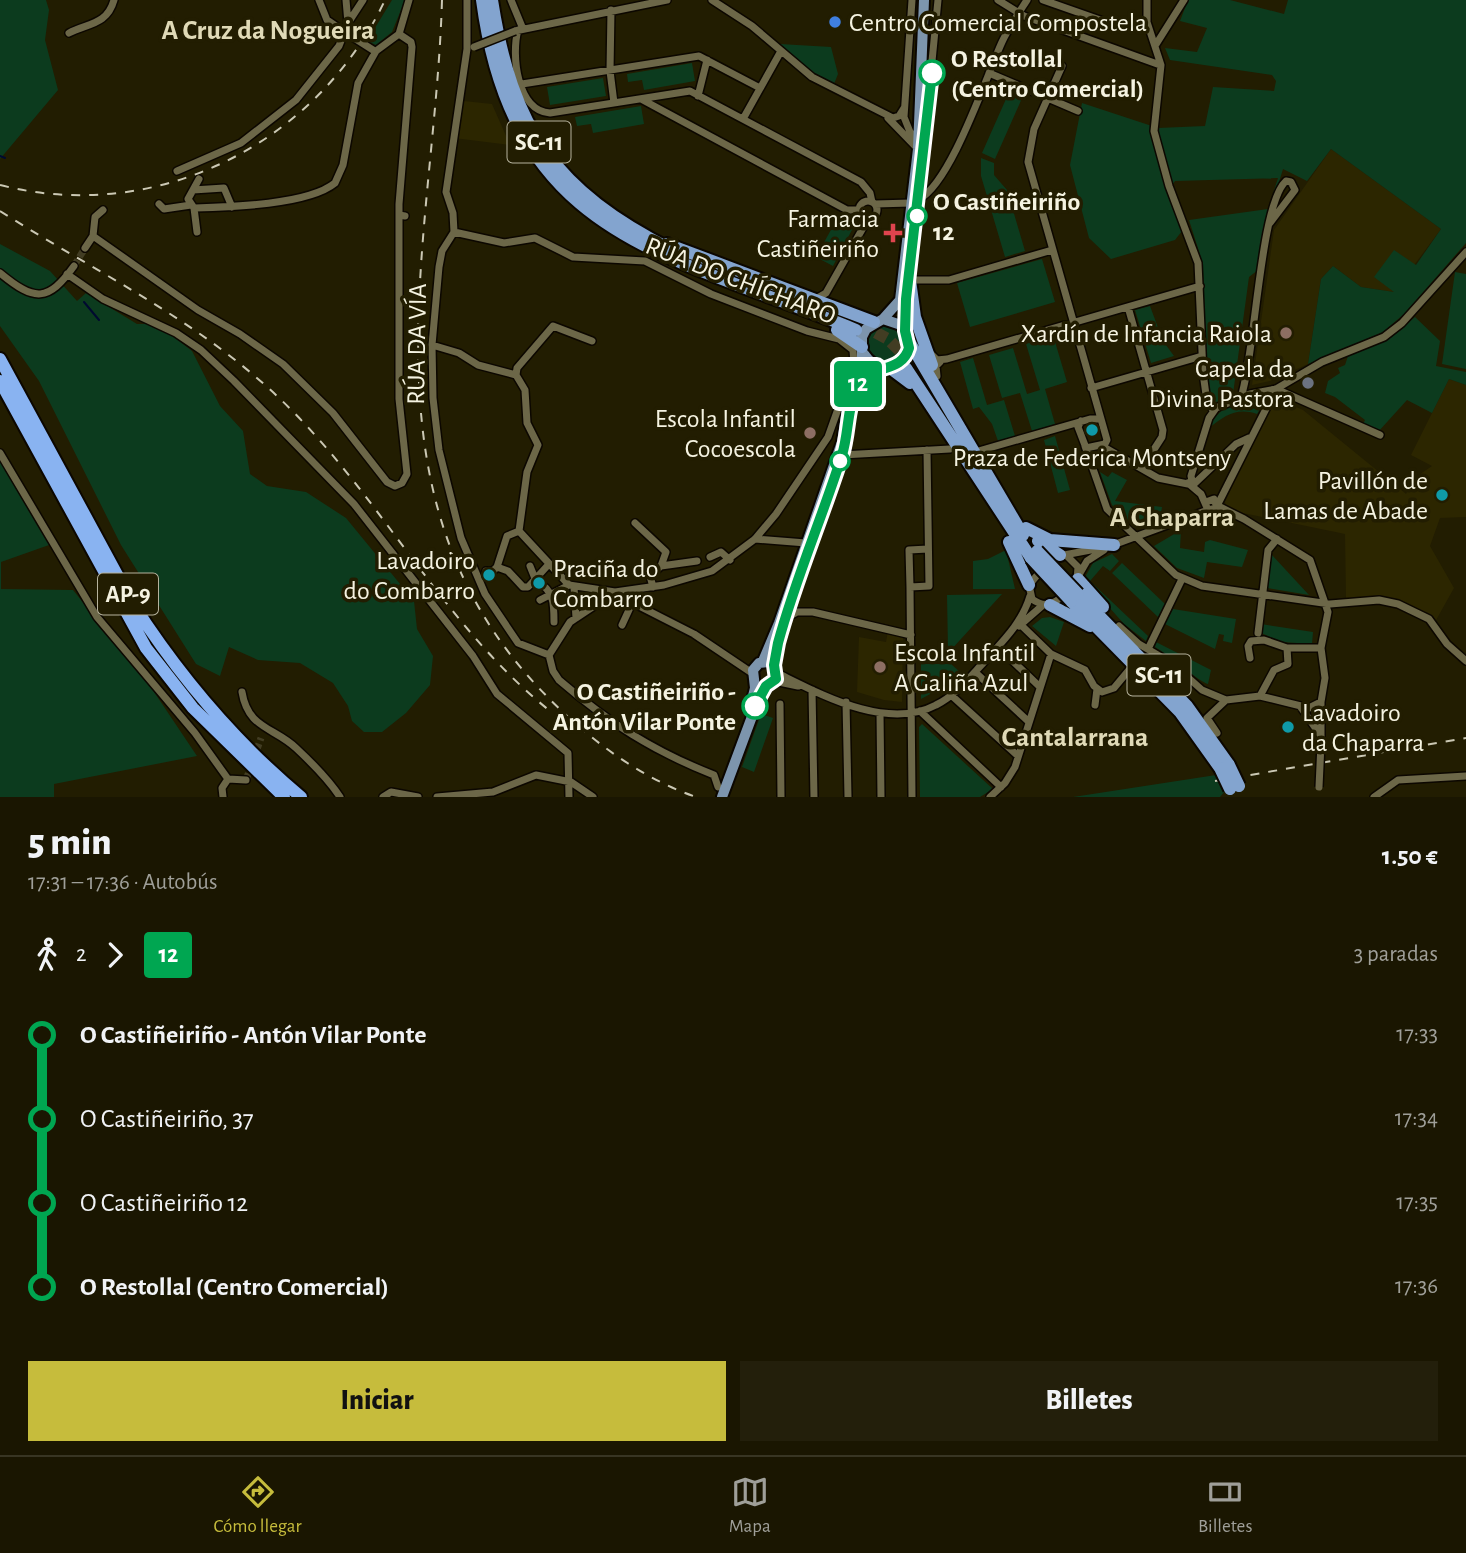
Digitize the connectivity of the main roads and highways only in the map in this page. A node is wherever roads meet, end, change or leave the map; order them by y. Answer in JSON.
{"nodes":[{"id":1,"x":924,"y":0,"type":"edge"},
{"id":2,"x":930,"y":0,"type":"edge"},
{"id":3,"x":487,"y":1,"type":"edge"},
{"id":4,"x":915,"y":201,"type":"junction"},
{"id":5,"x":650,"y":239,"type":"junction"},
{"id":6,"x":632,"y":242,"type":"junction"},
{"id":7,"x":910,"y":280,"type":"junction"},
{"id":8,"x":879,"y":320,"type":"junction"},
{"id":9,"x":907,"y":337,"type":"junction"},
{"id":10,"x":858,"y":349,"type":"junction"},
{"id":11,"x":0,"y":359,"type":"edge"},
{"id":12,"x":909,"y":365,"type":"tunnel mouth"},
{"id":13,"x":885,"y":368,"type":"junction"},
{"id":14,"x":0,"y":381,"type":"edge"},
{"id":15,"x":951,"y":410,"type":"junction"},
{"id":16,"x":988,"y":506,"type":"junction"},
{"id":17,"x":815,"y":533,"type":"junction"},
{"id":18,"x":1022,"y":534,"type":"junction"},
{"id":19,"x":1114,"y":545,"type":"road end"},
{"id":20,"x":803,"y":547,"type":"junction"},
{"id":21,"x":1063,"y":555,"type":"road end"},
{"id":22,"x":801,"y":575,"type":"junction"},
{"id":23,"x":1079,"y":576,"type":"road end"},
{"id":24,"x":1030,"y":590,"type":"road end"},
{"id":25,"x":1074,"y":598,"type":"junction"},
{"id":26,"x":1047,"y":605,"type":"road end"},
{"id":27,"x":1105,"y":635,"type":"junction"},
{"id":28,"x":1145,"y":647,"type":"junction"},
{"id":29,"x":765,"y":673,"type":"junction"},
{"id":30,"x":1224,"y":767,"type":"junction"},
{"id":31,"x":1234,"y":793,"type":"edge"},
{"id":32,"x":719,"y":794,"type":"edge"},
{"id":33,"x":284,"y":797,"type":"edge"},
{"id":34,"x":301,"y":797,"type":"edge"}],
"edges":[{"from":1,"to":4,"type":"main road"},
{"from":2,"to":4,"type":"main road"},
{"from":3,"to":5,"type":"highway","number":"SC-11"},
{"from":3,"to":6,"type":"highway","number":"SC-11"},
{"from":4,"to":7,"type":"main road"},
{"from":4,"to":8,"type":"main road"},
{"from":5,"to":6,"type":"highway","number":"SC-11"},
{"from":5,"to":8,"type":"highway"},
{"from":6,"to":10,"type":"highway"},
{"from":7,"to":9,"type":"main road"},
{"from":7,"to":15,"type":"highway"},
{"from":8,"to":9,"type":"main road"},
{"from":8,"to":10,"type":"main road"},
{"from":9,"to":13,"type":"main road"},
{"from":9,"to":15,"type":"highway"},
{"from":10,"to":13,"type":"main road"},
{"from":10,"to":20,"type":"main road"},
{"from":11,"to":34,"type":"highway","number":"AP-9"},
{"from":12,"to":18,"type":"highway","number":"SC-11"},
{"from":13,"to":16,"type":"highway"},
{"from":13,"to":17,"type":"main road"},
{"from":14,"to":33,"type":"highway","number":"AP-9"},
{"from":15,"to":18,"type":"highway","number":"SC-11"},
{"from":16,"to":18,"type":"highway"},
{"from":16,"to":24,"type":"highway"},
{"from":17,"to":20,"type":"main road"},
{"from":17,"to":22,"type":"main road"},
{"from":18,"to":19,"type":"highway"},
{"from":18,"to":21,"type":"highway"},
{"from":18,"to":25,"type":"highway","number":"SC-11","bridge":true},
{"from":20,"to":22,"type":"main road"},
{"from":20,"to":29,"type":"main road"},
{"from":22,"to":29,"type":"main road"},
{"from":23,"to":28,"type":"highway"},
{"from":25,"to":27,"type":"highway","number":"SC-11"},
{"from":25,"to":28,"type":"highway","number":"SC-11"},
{"from":26,"to":27,"type":"highway"},
{"from":27,"to":30,"type":"highway","number":"SC-11"},
{"from":28,"to":30,"type":"highway","number":"SC-11"},
{"from":29,"to":32,"type":"main road"},
{"from":30,"to":31,"type":"highway","number":"SC-11","bridge":true}]}
